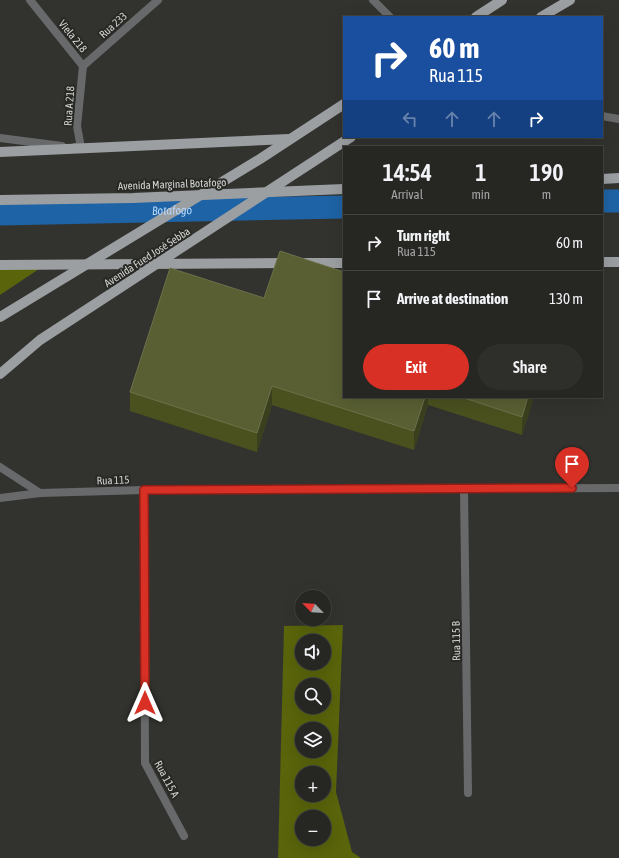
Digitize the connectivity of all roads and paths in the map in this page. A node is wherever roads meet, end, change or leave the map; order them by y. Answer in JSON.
{"nodes":[{"id":1,"x":30,"y":0,"type":"edge"},
{"id":2,"x":158,"y":0,"type":"edge"},
{"id":3,"x":373,"y":0,"type":"edge"},
{"id":4,"x":502,"y":0,"type":"edge"},
{"id":5,"x":570,"y":0,"type":"edge"},
{"id":6,"x":389,"y":16,"type":"edge"},
{"id":7,"x":478,"y":16,"type":"edge"},
{"id":8,"x":543,"y":16,"type":"edge"},
{"id":9,"x":83,"y":66,"type":"junction"},
{"id":10,"x":343,"y":105,"type":"edge"},
{"id":11,"x":603,"y":116,"type":"edge"},
{"id":12,"x":619,"y":119,"type":"edge"},
{"id":13,"x":0,"y":138,"type":"edge"},
{"id":14,"x":350,"y":138,"type":"edge"},
{"id":15,"x":289,"y":139,"type":"junction"},
{"id":16,"x":81,"y":148,"type":"junction"},
{"id":17,"x":0,"y":152,"type":"edge"},
{"id":18,"x":619,"y":178,"type":"edge"},
{"id":19,"x":603,"y":179,"type":"edge"},
{"id":20,"x":343,"y":190,"type":"edge"},
{"id":21,"x":0,"y":200,"type":"edge"},
{"id":22,"x":603,"y":262,"type":"edge"},
{"id":23,"x":619,"y":262,"type":"edge"},
{"id":24,"x":343,"y":263,"type":"edge"},
{"id":25,"x":0,"y":265,"type":"edge"},
{"id":26,"x":0,"y":317,"type":"edge"},
{"id":27,"x":0,"y":374,"type":"edge"},
{"id":28,"x":0,"y":467,"type":"edge"},
{"id":29,"x":619,"y":488,"type":"edge"},
{"id":30,"x":144,"y":490,"type":"junction"},
{"id":31,"x":464,"y":490,"type":"junction"},
{"id":32,"x":40,"y":493,"type":"junction"},
{"id":33,"x":0,"y":498,"type":"edge"},
{"id":34,"x":468,"y":792,"type":"dead end"},
{"id":35,"x":184,"y":836,"type":"dead end"}],
"edges":[{"from":1,"to":9,"type":"street","name":"Viela 218"},
{"from":2,"to":9,"type":"street","name":"Rua 233"},
{"from":3,"to":6,"type":"street"},
{"from":4,"to":7,"type":"main road"},
{"from":5,"to":8,"type":"main road"},
{"from":9,"to":16,"type":"street","name":"Rua A 218"},
{"from":10,"to":15,"type":"main road"},
{"from":11,"to":12,"type":"street"},
{"from":13,"to":16,"type":"street"},
{"from":14,"to":27,"type":"main road","name":"Avenida Fued José Sebba"},
{"from":15,"to":16,"type":"main road"},
{"from":15,"to":26,"type":"main road"},
{"from":16,"to":17,"type":"main road"},
{"from":18,"to":19,"type":"main road"},
{"from":20,"to":21,"type":"main road","name":"Avenida Marginal Botafogo"},
{"from":22,"to":23,"type":"main road"},
{"from":24,"to":25,"type":"main road"},
{"from":28,"to":32,"type":"street"},
{"from":29,"to":31,"type":"street","name":"Rua 115"},
{"from":30,"to":31,"type":"street","name":"Rua 115"},
{"from":30,"to":32,"type":"street","name":"Rua 115"},
{"from":30,"to":35,"type":"street","name":"Rua 115 A"},
{"from":31,"to":34,"type":"street","name":"Rua 115 B"},
{"from":32,"to":33,"type":"street","name":"Rua 115"}]}
